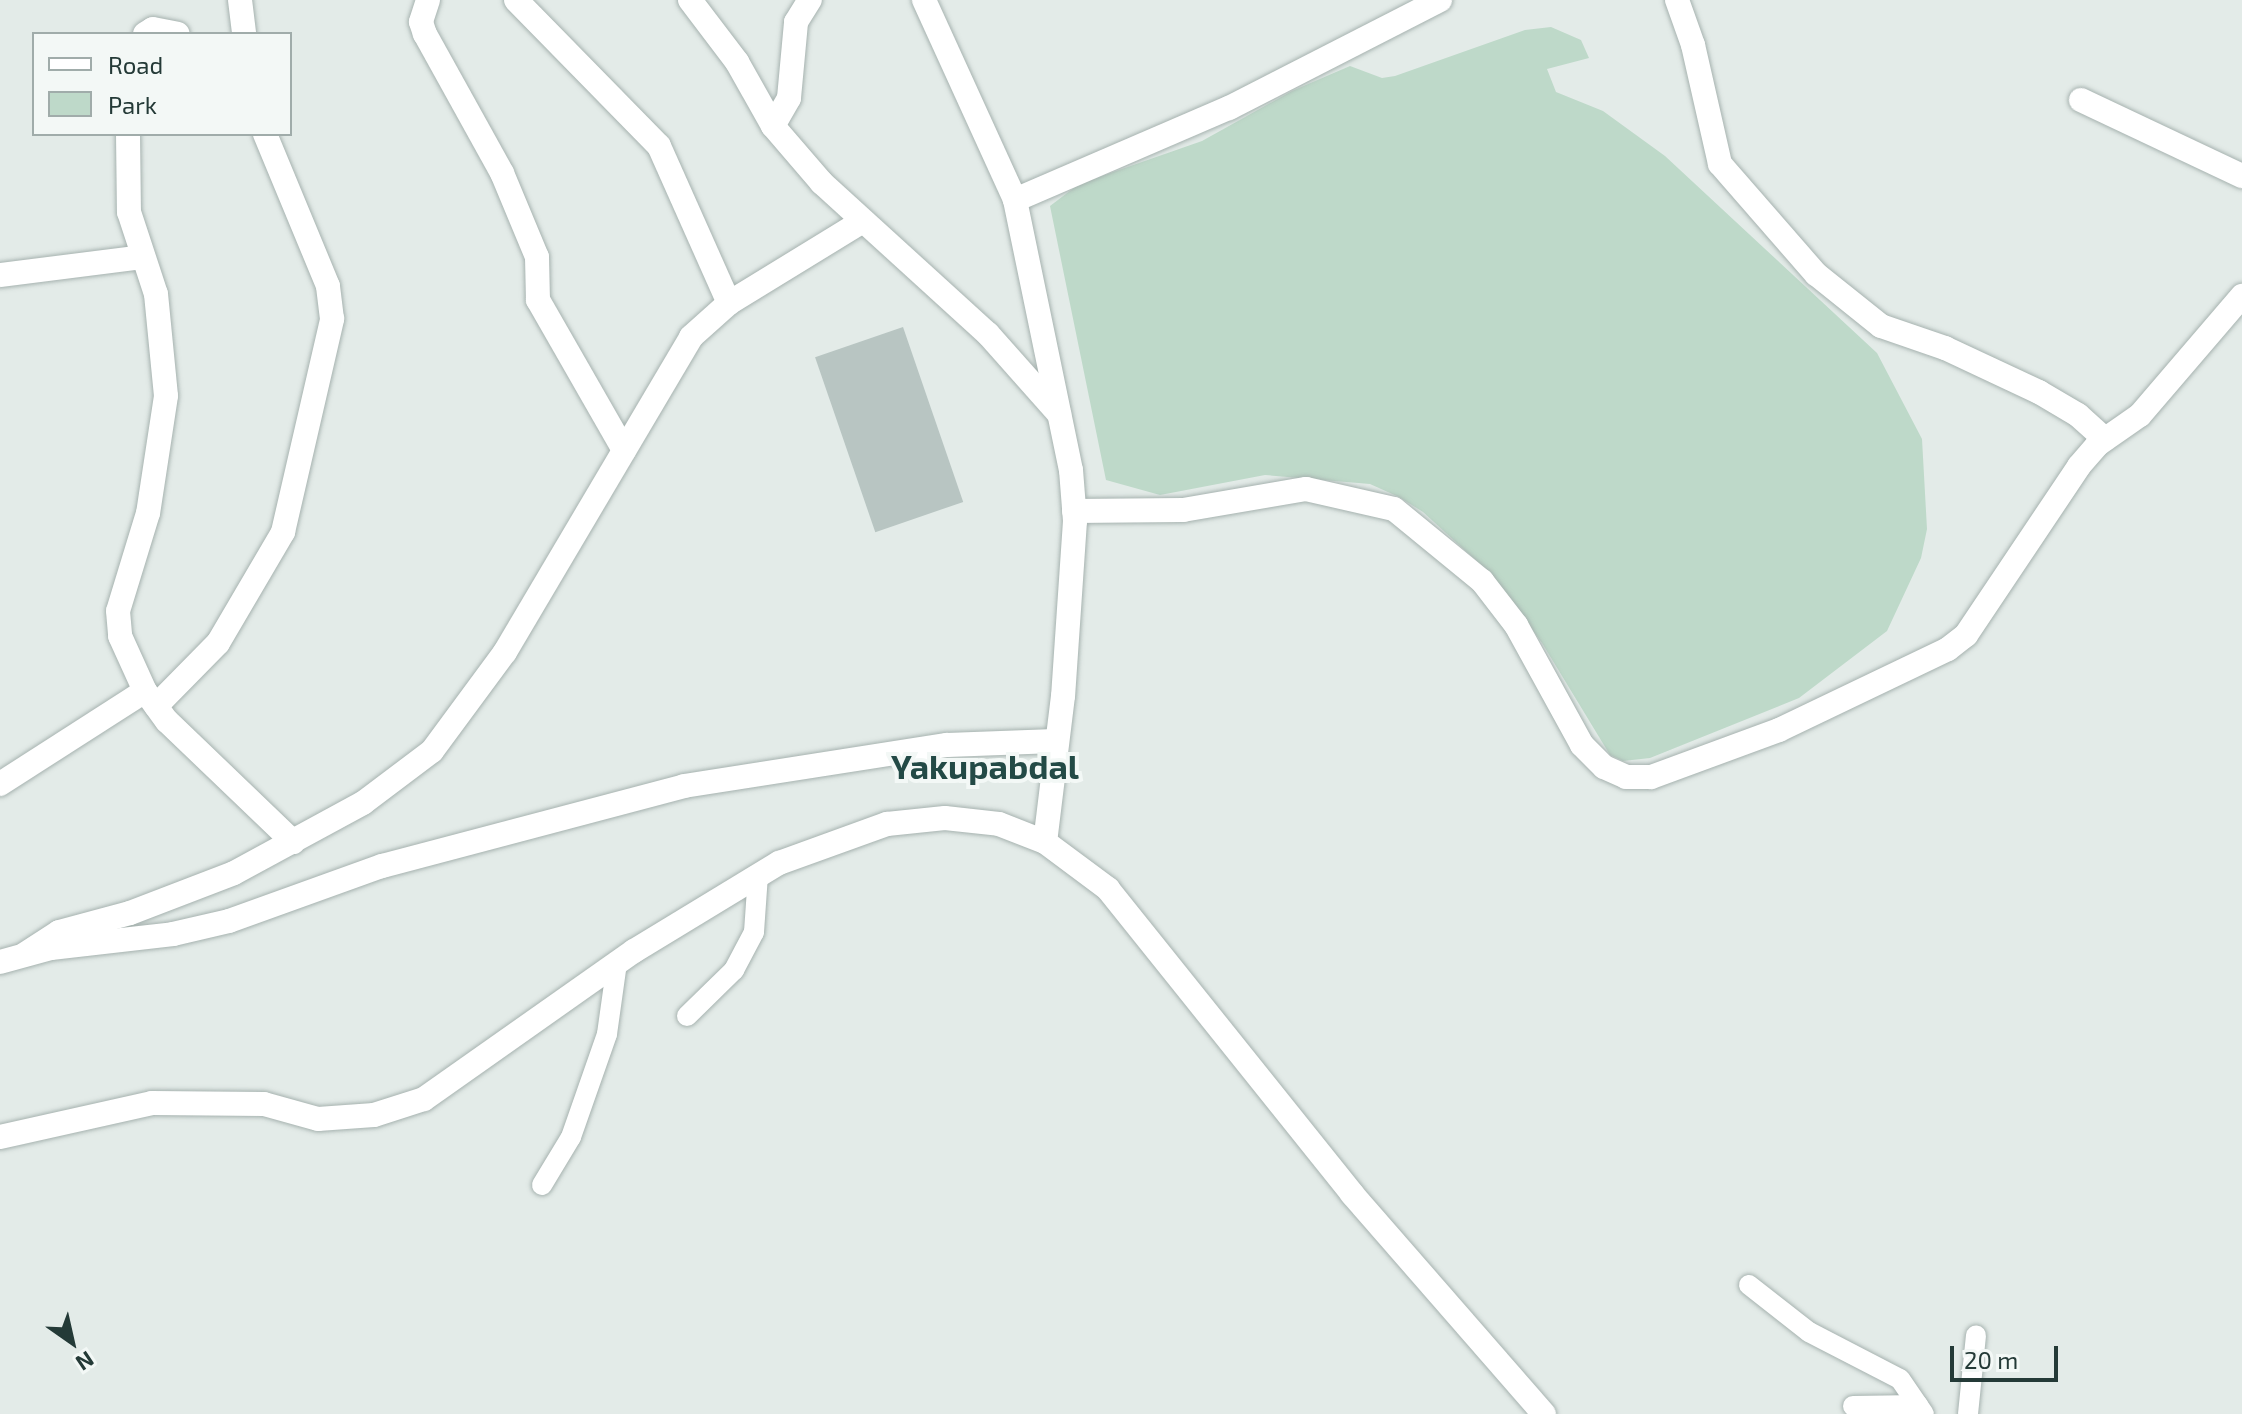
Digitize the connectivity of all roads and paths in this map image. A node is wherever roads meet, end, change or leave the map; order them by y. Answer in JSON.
{"nodes":[{"id":1,"x":240,"y":0,"type":"edge"},
{"id":2,"x":428,"y":0,"type":"edge"},
{"id":3,"x":516,"y":0,"type":"edge"},
{"id":4,"x":690,"y":0,"type":"edge"},
{"id":5,"x":810,"y":0,"type":"edge"},
{"id":6,"x":924,"y":0,"type":"edge"},
{"id":7,"x":1440,"y":0,"type":"edge"},
{"id":8,"x":1677,"y":0,"type":"edge"},
{"id":9,"x":148,"y":32,"type":"edge"},
{"id":10,"x":168,"y":32,"type":"edge"},
{"id":11,"x":244,"y":32,"type":"edge"},
{"id":12,"x":2081,"y":100,"type":"dead end"},
{"id":13,"x":773,"y":126,"type":"junction"},
{"id":14,"x":128,"y":136,"type":"edge"},
{"id":15,"x":266,"y":136,"type":"edge"},
{"id":16,"x":2242,"y":176,"type":"edge"},
{"id":17,"x":1015,"y":200,"type":"junction"},
{"id":18,"x":861,"y":222,"type":"junction"},
{"id":19,"x":142,"y":257,"type":"junction"},
{"id":20,"x":0,"y":275,"type":"edge"},
{"id":21,"x":2242,"y":296,"type":"edge"},
{"id":22,"x":729,"y":303,"type":"junction"},
{"id":23,"x":1061,"y":416,"type":"junction"},
{"id":24,"x":2105,"y":439,"type":"junction"},
{"id":25,"x":624,"y":450,"type":"junction"},
{"id":26,"x":1074,"y":511,"type":"junction"},
{"id":27,"x":151,"y":698,"type":"junction"},
{"id":28,"x":1055,"y":741,"type":"junction"},
{"id":29,"x":0,"y":784,"type":"edge"},
{"id":30,"x":293,"y":842,"type":"junction"},
{"id":31,"x":1045,"y":842,"type":"junction"},
{"id":32,"x":758,"y":875,"type":"junction"},
{"id":33,"x":25,"y":954,"type":"junction"},
{"id":34,"x":0,"y":962,"type":"edge"},
{"id":35,"x":617,"y":963,"type":"junction"},
{"id":36,"x":687,"y":1016,"type":"dead end"},
{"id":37,"x":0,"y":1137,"type":"edge"},
{"id":38,"x":542,"y":1185,"type":"dead end"},
{"id":39,"x":1749,"y":1285,"type":"dead end"},
{"id":40,"x":1976,"y":1335,"type":"dead end"},
{"id":41,"x":1853,"y":1406,"type":"dead end"},
{"id":42,"x":1921,"y":1410,"type":"edge"},
{"id":43,"x":1544,"y":1414,"type":"edge"},
{"id":44,"x":1968,"y":1414,"type":"edge"}],
"edges":[{"from":1,"to":11,"type":"street"},
{"from":2,"to":25,"type":"street"},
{"from":3,"to":22,"type":"street"},
{"from":4,"to":13,"type":"street"},
{"from":5,"to":13,"type":"street"},
{"from":6,"to":17,"type":"street"},
{"from":7,"to":17,"type":"street"},
{"from":8,"to":24,"type":"street"},
{"from":9,"to":10,"type":"street"},
{"from":12,"to":16,"type":"street"},
{"from":13,"to":18,"type":"street"},
{"from":14,"to":19,"type":"street"},
{"from":15,"to":27,"type":"street"},
{"from":17,"to":23,"type":"street"},
{"from":18,"to":22,"type":"street"},
{"from":18,"to":23,"type":"street"},
{"from":19,"to":20,"type":"street"},
{"from":19,"to":27,"type":"street"},
{"from":21,"to":24,"type":"street"},
{"from":22,"to":25,"type":"street"},
{"from":23,"to":26,"type":"street"},
{"from":24,"to":26,"type":"street"},
{"from":25,"to":30,"type":"street"},
{"from":26,"to":28,"type":"street"},
{"from":27,"to":29,"type":"street"},
{"from":27,"to":30,"type":"street"},
{"from":28,"to":31,"type":"street"},
{"from":28,"to":33,"type":"street"},
{"from":30,"to":33,"type":"street"},
{"from":31,"to":32,"type":"street"},
{"from":31,"to":43,"type":"street"},
{"from":32,"to":35,"type":"street"},
{"from":32,"to":36,"type":"lane"},
{"from":33,"to":34,"type":"street"},
{"from":35,"to":37,"type":"street"},
{"from":35,"to":38,"type":"lane"},
{"from":39,"to":42,"type":"lane"},
{"from":40,"to":44,"type":"lane"},
{"from":41,"to":42,"type":"lane"}]}
